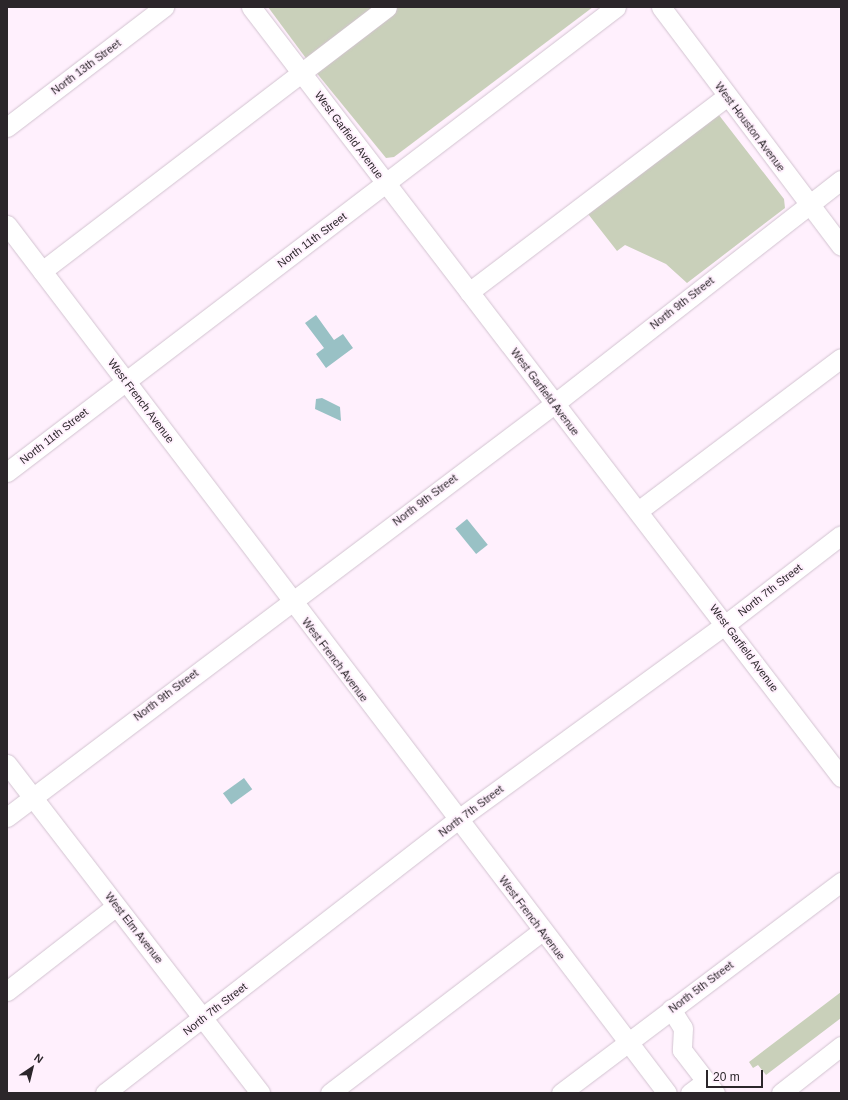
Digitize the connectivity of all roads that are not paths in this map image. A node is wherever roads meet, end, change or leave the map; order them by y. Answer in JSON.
{"nodes":[{"id":1,"x":164,"y":7,"type":"edge"},
{"id":2,"x":251,"y":7,"type":"edge"},
{"id":3,"x":387,"y":7,"type":"edge"},
{"id":4,"x":616,"y":7,"type":"edge"},
{"id":5,"x":661,"y":7,"type":"edge"},
{"id":6,"x":302,"y":74,"type":"junction"},
{"id":7,"x":727,"y":96,"type":"junction"},
{"id":8,"x":7,"y":127,"type":"edge"},
{"id":9,"x":841,"y":180,"type":"edge"},
{"id":10,"x":386,"y":184,"type":"junction"},
{"id":11,"x":809,"y":204,"type":"junction"},
{"id":12,"x":7,"y":225,"type":"edge"},
{"id":13,"x":841,"y":246,"type":"edge"},
{"id":14,"x":42,"y":271,"type":"junction"},
{"id":15,"x":469,"y":292,"type":"junction"},
{"id":16,"x":841,"y":358,"type":"edge"},
{"id":17,"x":125,"y":381,"type":"junction"},
{"id":18,"x":554,"y":404,"type":"junction"},
{"id":19,"x":7,"y":472,"type":"edge"},
{"id":20,"x":638,"y":512,"type":"junction"},
{"id":21,"x":841,"y":535,"type":"edge"},
{"id":22,"x":290,"y":601,"type":"junction"},
{"id":23,"x":726,"y":624,"type":"junction"},
{"id":24,"x":7,"y":764,"type":"edge"},
{"id":25,"x":841,"y":777,"type":"edge"},
{"id":26,"x":32,"y":797,"type":"junction"},
{"id":27,"x":7,"y":817,"type":"edge"},
{"id":28,"x":457,"y":820,"type":"junction"},
{"id":29,"x":841,"y":882,"type":"edge"},
{"id":30,"x":116,"y":906,"type":"junction"},
{"id":31,"x":542,"y":931,"type":"junction"},
{"id":32,"x":7,"y":991,"type":"edge"},
{"id":33,"x":672,"y":1009,"type":"junction"},
{"id":34,"x":204,"y":1019,"type":"junction"},
{"id":35,"x":627,"y":1043,"type":"junction"},
{"id":36,"x":841,"y":1046,"type":"edge"},
{"id":37,"x":711,"y":1087,"type":"edge"},
{"id":38,"x":105,"y":1093,"type":"edge"},
{"id":39,"x":260,"y":1093,"type":"edge"},
{"id":40,"x":330,"y":1093,"type":"edge"},
{"id":41,"x":561,"y":1093,"type":"edge"},
{"id":42,"x":667,"y":1093,"type":"edge"},
{"id":43,"x":690,"y":1093,"type":"edge"},
{"id":44,"x":781,"y":1093,"type":"edge"}],
"edges":[{"from":1,"to":8,"type":"street","name":"North 13th Street"},
{"from":2,"to":6,"type":"street","name":"West Garfield Avenue"},
{"from":3,"to":6,"type":"street"},
{"from":4,"to":10,"type":"street","name":"North 11th Street"},
{"from":5,"to":7,"type":"street","name":"West Houston Avenue"},
{"from":6,"to":10,"type":"street","name":"West Garfield Avenue"},
{"from":6,"to":14,"type":"street"},
{"from":7,"to":11,"type":"street","name":"West Houston Avenue"},
{"from":7,"to":15,"type":"street"},
{"from":9,"to":11,"type":"street","name":"North 9th Street"},
{"from":10,"to":15,"type":"street","name":"West Garfield Avenue"},
{"from":10,"to":17,"type":"street","name":"North 11th Street"},
{"from":11,"to":13,"type":"street","name":"West Houston Avenue"},
{"from":11,"to":18,"type":"street","name":"North 9th Street"},
{"from":12,"to":14,"type":"street","name":"West French Avenue"},
{"from":14,"to":17,"type":"street","name":"West French Avenue"},
{"from":15,"to":18,"type":"street","name":"West Garfield Avenue"},
{"from":16,"to":20,"type":"street"},
{"from":17,"to":19,"type":"street","name":"North 11th Street"},
{"from":17,"to":22,"type":"street","name":"West French Avenue"},
{"from":18,"to":20,"type":"street","name":"West Garfield Avenue"},
{"from":18,"to":22,"type":"street","name":"North 9th Street"},
{"from":20,"to":23,"type":"street","name":"West Garfield Avenue"},
{"from":21,"to":23,"type":"street","name":"North 7th Street"},
{"from":22,"to":26,"type":"street","name":"North 9th Street"},
{"from":22,"to":28,"type":"street","name":"West French Avenue"},
{"from":23,"to":25,"type":"street","name":"West Garfield Avenue"},
{"from":23,"to":28,"type":"street","name":"North 7th Street"},
{"from":24,"to":26,"type":"street","name":"West Elm Avenue"},
{"from":26,"to":27,"type":"street","name":"North 9th Street"},
{"from":26,"to":30,"type":"street","name":"West Elm Avenue"},
{"from":28,"to":31,"type":"street","name":"West French Avenue"},
{"from":28,"to":34,"type":"street","name":"North 7th Street"},
{"from":29,"to":33,"type":"street","name":"North 5th Street"},
{"from":30,"to":32,"type":"street"},
{"from":30,"to":34,"type":"street","name":"West Elm Avenue"},
{"from":31,"to":35,"type":"street","name":"West French Avenue"},
{"from":31,"to":40,"type":"street"},
{"from":33,"to":35,"type":"street","name":"North 5th Street"},
{"from":33,"to":37,"type":"street"},
{"from":34,"to":38,"type":"street","name":"North 7th Street"},
{"from":34,"to":39,"type":"street","name":"West Elm Avenue"},
{"from":35,"to":41,"type":"street","name":"North 5th Street"},
{"from":35,"to":42,"type":"street","name":"West French Avenue"},
{"from":36,"to":44,"type":"street"},
{"from":37,"to":43,"type":"street"}]}
